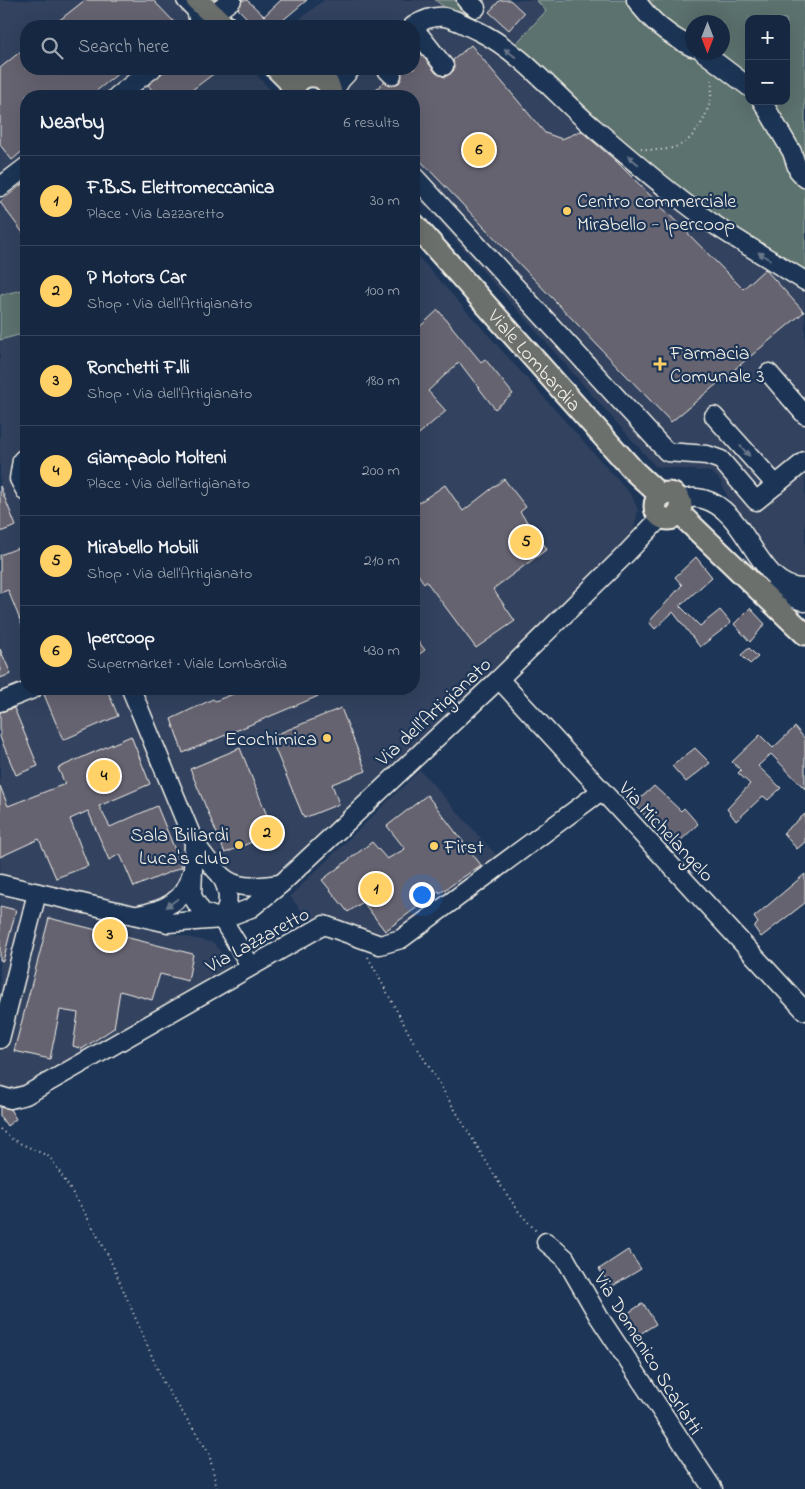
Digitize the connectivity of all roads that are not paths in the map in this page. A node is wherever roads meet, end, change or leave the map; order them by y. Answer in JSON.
{"nodes":[{"id":1,"x":186,"y":0,"type":"edge"},
{"id":2,"x":196,"y":0,"type":"edge"},
{"id":3,"x":232,"y":0,"type":"edge"},
{"id":4,"x":636,"y":0,"type":"edge"},
{"id":5,"x":208,"y":20,"type":"edge"},
{"id":6,"x":210,"y":20,"type":"edge"},
{"id":7,"x":215,"y":20,"type":"edge"},
{"id":8,"x":420,"y":22,"type":"edge"},
{"id":9,"x":420,"y":36,"type":"edge"},
{"id":10,"x":685,"y":44,"type":"edge"},
{"id":11,"x":714,"y":60,"type":"edge"},
{"id":12,"x":444,"y":66,"type":"dead end"},
{"id":13,"x":144,"y":75,"type":"edge"},
{"id":14,"x":283,"y":75,"type":"edge"},
{"id":15,"x":324,"y":75,"type":"edge"},
{"id":16,"x":346,"y":75,"type":"edge"},
{"id":17,"x":300,"y":82,"type":"edge"},
{"id":18,"x":745,"y":84,"type":"edge"},
{"id":19,"x":125,"y":90,"type":"edge"},
{"id":20,"x":330,"y":90,"type":"edge"},
{"id":21,"x":335,"y":90,"type":"edge"},
{"id":22,"x":764,"y":105,"type":"edge"},
{"id":23,"x":20,"y":172,"type":"edge"},
{"id":24,"x":805,"y":178,"type":"edge"},
{"id":25,"x":420,"y":183,"type":"edge"},
{"id":26,"x":0,"y":187,"type":"edge"},
{"id":27,"x":420,"y":231,"type":"edge"},
{"id":28,"x":805,"y":281,"type":"edge"},
{"id":29,"x":769,"y":373,"type":"dead end"},
{"id":30,"x":805,"y":415,"type":"edge"},
{"id":31,"x":714,"y":416,"type":"dead end"},
{"id":32,"x":805,"y":461,"type":"edge"},
{"id":33,"x":776,"y":485,"type":"junction"},
{"id":34,"x":673,"y":510,"type":"junction"},
{"id":35,"x":747,"y":580,"type":"junction"},
{"id":36,"x":805,"y":588,"type":"edge"},
{"id":37,"x":805,"y":602,"type":"edge"},
{"id":38,"x":805,"y":634,"type":"edge"},
{"id":39,"x":499,"y":679,"type":"junction"},
{"id":40,"x":20,"y":694,"type":"edge"},
{"id":41,"x":133,"y":695,"type":"edge"},
{"id":42,"x":0,"y":702,"type":"edge"},
{"id":43,"x":601,"y":791,"type":"junction"},
{"id":44,"x":194,"y":842,"type":"junction"},
{"id":45,"x":193,"y":867,"type":"junction"},
{"id":46,"x":221,"y":876,"type":"junction"},
{"id":47,"x":0,"y":884,"type":"edge"},
{"id":48,"x":281,"y":884,"type":"junction"},
{"id":49,"x":37,"y":893,"type":"junction"},
{"id":50,"x":132,"y":916,"type":"junction"},
{"id":51,"x":222,"y":919,"type":"junction"},
{"id":52,"x":250,"y":965,"type":"junction"},
{"id":53,"x":804,"y":1009,"type":"edge"},
{"id":54,"x":0,"y":1039,"type":"edge"},
{"id":55,"x":0,"y":1096,"type":"edge"},
{"id":56,"x":546,"y":1242,"type":"road end"},
{"id":57,"x":713,"y":1489,"type":"edge"}],
"edges":[{"from":1,"to":5,"type":"street"},
{"from":2,"to":6,"type":"main road"},
{"from":3,"to":7,"type":"street"},
{"from":4,"to":10,"type":"street"},
{"from":28,"to":8,"type":"street","one_way":true},
{"from":9,"to":12,"type":"street"},
{"from":11,"to":18,"type":"street"},
{"from":13,"to":19,"type":"street"},
{"from":14,"to":17,"type":"main road"},
{"from":15,"to":17,"type":"street"},
{"from":16,"to":21,"type":"street"},
{"from":17,"to":20,"type":"main road"},
{"from":22,"to":24,"type":"street"},
{"from":23,"to":26,"type":"street"},
{"from":25,"to":33,"type":"street"},
{"from":27,"to":34,"type":"main road","name":"Viale Lombardia"},
{"from":29,"to":30,"type":"street"},
{"from":31,"to":33,"type":"street","one_way":true},
{"from":32,"to":33,"type":"street"},
{"from":34,"to":35,"type":"main road"},
{"from":34,"to":36,"type":"street"},
{"from":34,"to":39,"type":"street","name":"Via dell'Artigianato"},
{"from":35,"to":37,"type":"street"},
{"from":35,"to":38,"type":"main road"},
{"from":39,"to":43,"type":"street","name":"Via Michelangelo"},
{"from":39,"to":48,"type":"street","name":"Via dell'Artigianato"},
{"from":40,"to":42,"type":"street"},
{"from":41,"to":44,"type":"street"},
{"from":43,"to":52,"type":"street","name":"Via Lazzaretto"},
{"from":43,"to":53,"type":"street","name":"Via Michelangelo"},
{"from":44,"to":45,"type":"street","name":"Via dell'Artigianato"},
{"from":44,"to":46,"type":"street"},
{"from":45,"to":50,"type":"street","name":"Via dell'Artigianato","one_way":true},
{"from":45,"to":51,"type":"street","name":"Via dell'Artigianato"},
{"from":46,"to":48,"type":"street"},
{"from":46,"to":51,"type":"street"},
{"from":47,"to":49,"type":"street","name":"Via dell'Artigianato"},
{"from":48,"to":51,"type":"street","name":"Via dell'Artigianato"},
{"from":49,"to":50,"type":"street","name":"Via dell'Artigianato"},
{"from":49,"to":54,"type":"street"},
{"from":50,"to":51,"type":"street","name":"Via dell'Artigianato"},
{"from":51,"to":52,"type":"street"},
{"from":52,"to":55,"type":"street","name":"Via Lazzaretto"},
{"from":56,"to":57,"type":"street","name":"Via Domenico Scarlatti"}]}
